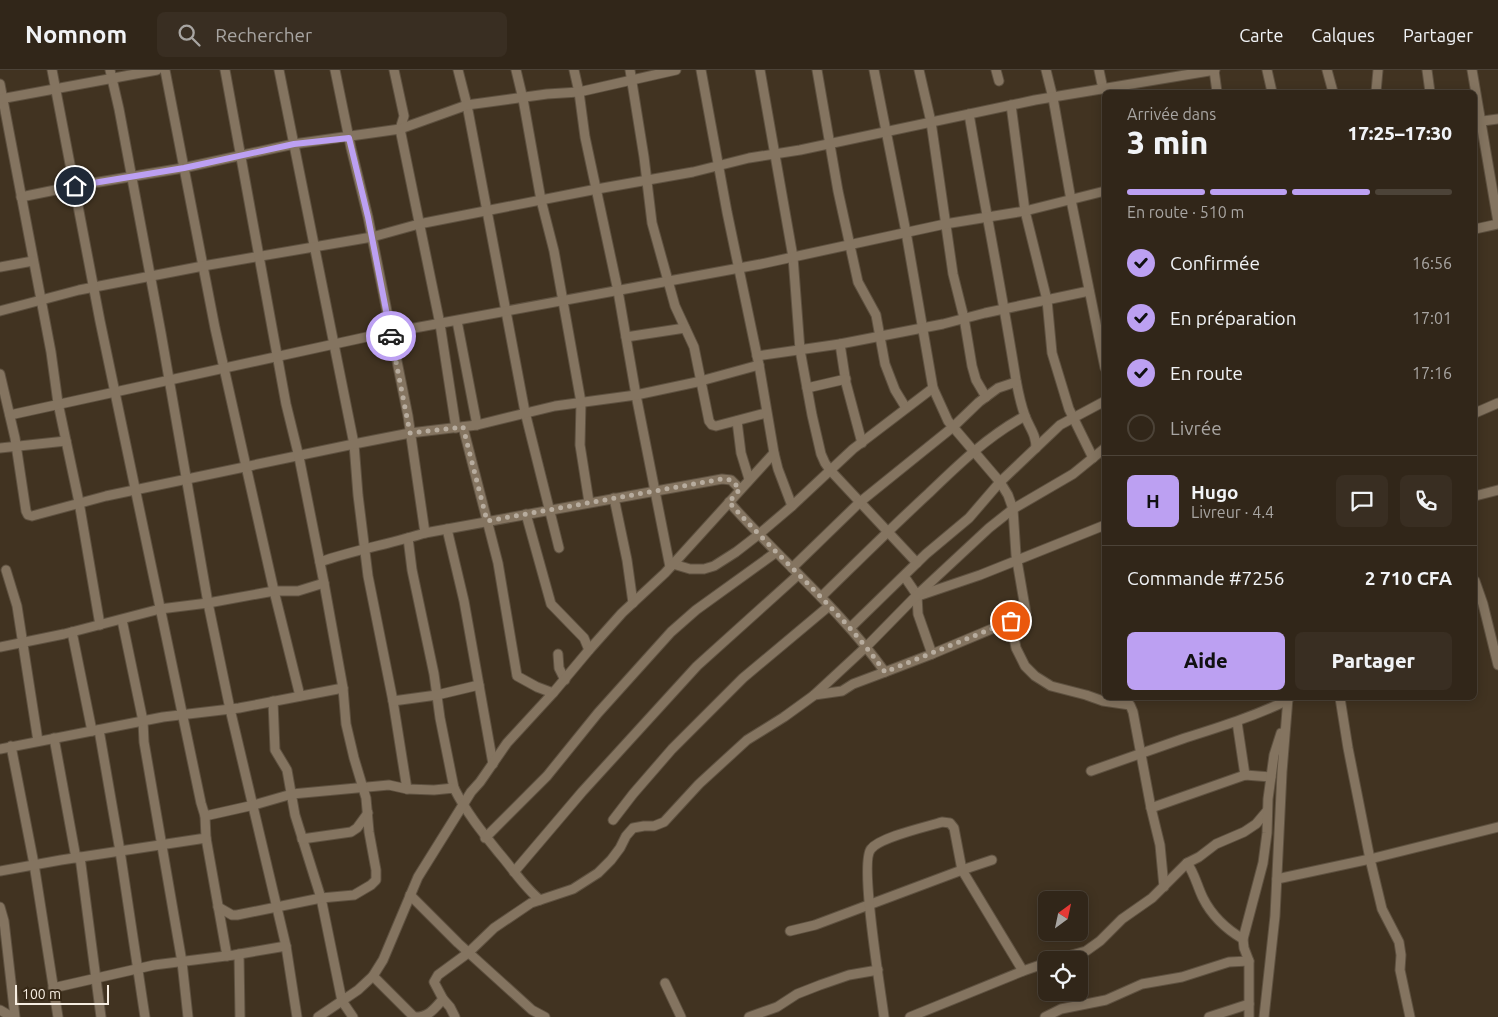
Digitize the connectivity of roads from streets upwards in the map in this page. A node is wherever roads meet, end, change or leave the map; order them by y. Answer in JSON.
{"nodes":[{"id":1,"x":52,"y":70,"type":"edge"},
{"id":2,"x":157,"y":70,"type":"edge"},
{"id":3,"x":165,"y":70,"type":"edge"},
{"id":4,"x":225,"y":70,"type":"edge"},
{"id":5,"x":279,"y":70,"type":"edge"},
{"id":6,"x":335,"y":70,"type":"edge"},
{"id":7,"x":394,"y":70,"type":"edge"},
{"id":8,"x":458,"y":70,"type":"edge"},
{"id":9,"x":516,"y":70,"type":"edge"},
{"id":10,"x":574,"y":70,"type":"edge"},
{"id":11,"x":630,"y":70,"type":"edge"},
{"id":12,"x":676,"y":70,"type":"edge"},
{"id":13,"x":701,"y":70,"type":"edge"},
{"id":14,"x":760,"y":70,"type":"edge"},
{"id":15,"x":817,"y":70,"type":"edge"},
{"id":16,"x":874,"y":70,"type":"edge"},
{"id":17,"x":919,"y":70,"type":"edge"},
{"id":18,"x":996,"y":70,"type":"edge"},
{"id":19,"x":1046,"y":70,"type":"edge"},
{"id":20,"x":1099,"y":70,"type":"edge"},
{"id":21,"x":1214,"y":70,"type":"edge"},
{"id":22,"x":1267,"y":70,"type":"edge"},
{"id":23,"x":1327,"y":70,"type":"edge"},
{"id":24,"x":1378,"y":70,"type":"edge"},
{"id":25,"x":1427,"y":70,"type":"edge"},
{"id":26,"x":1472,"y":70,"type":"edge"},
{"id":27,"x":110,"y":74,"type":"edge"},
{"id":28,"x":631,"y":81,"type":"junction"},
{"id":29,"x":999,"y":81,"type":"dead end"},
{"id":30,"x":0,"y":84,"type":"edge"},
{"id":31,"x":56,"y":89,"type":"junction"},
{"id":32,"x":1103,"y":89,"type":"junction"},
{"id":33,"x":1217,"y":90,"type":"edge"},
{"id":34,"x":1272,"y":90,"type":"edge"},
{"id":35,"x":1332,"y":90,"type":"edge"},
{"id":36,"x":1376,"y":90,"type":"edge"},
{"id":37,"x":1430,"y":90,"type":"edge"},
{"id":38,"x":1474,"y":90,"type":"edge"},
{"id":39,"x":579,"y":92,"type":"junction"},
{"id":40,"x":523,"y":98,"type":"junction"},
{"id":41,"x":1053,"y":98,"type":"junction"},
{"id":42,"x":1,"y":99,"type":"edge"},
{"id":43,"x":467,"y":105,"type":"junction"},
{"id":44,"x":1011,"y":105,"type":"junction"},
{"id":45,"x":969,"y":114,"type":"junction"},
{"id":46,"x":1498,"y":119,"type":"edge"},
{"id":47,"x":1478,"y":121,"type":"edge"},
{"id":48,"x":931,"y":122,"type":"junction"},
{"id":49,"x":400,"y":129,"type":"junction"},
{"id":50,"x":886,"y":131,"type":"junction"},
{"id":51,"x":349,"y":138,"type":"junction"},
{"id":52,"x":830,"y":143,"type":"junction"},
{"id":53,"x":294,"y":144,"type":"junction"},
{"id":54,"x":776,"y":154,"type":"junction"},
{"id":55,"x":241,"y":155,"type":"junction"},
{"id":56,"x":719,"y":166,"type":"junction"},
{"id":57,"x":184,"y":168,"type":"junction"},
{"id":58,"x":132,"y":176,"type":"junction"},
{"id":59,"x":646,"y":180,"type":"junction"},
{"id":60,"x":75,"y":186,"type":"junction"},
{"id":61,"x":598,"y":189,"type":"junction"},
{"id":62,"x":1102,"y":192,"type":"edge"},
{"id":63,"x":21,"y":197,"type":"junction"},
{"id":64,"x":541,"y":200,"type":"junction"},
{"id":65,"x":1071,"y":200,"type":"junction"},
{"id":66,"x":486,"y":210,"type":"junction"},
{"id":67,"x":1025,"y":211,"type":"junction"},
{"id":68,"x":988,"y":216,"type":"junction"},
{"id":69,"x":1498,"y":223,"type":"edge"},
{"id":70,"x":419,"y":224,"type":"junction"},
{"id":71,"x":945,"y":224,"type":"junction"},
{"id":72,"x":1477,"y":229,"type":"edge"},
{"id":73,"x":906,"y":232,"type":"junction"},
{"id":74,"x":372,"y":237,"type":"junction"},
{"id":75,"x":849,"y":245,"type":"junction"},
{"id":76,"x":314,"y":247,"type":"junction"},
{"id":77,"x":260,"y":257,"type":"junction"},
{"id":78,"x":793,"y":257,"type":"junction"},
{"id":79,"x":33,"y":261,"type":"junction"},
{"id":80,"x":203,"y":266,"type":"junction"},
{"id":81,"x":0,"y":267,"type":"edge"},
{"id":82,"x":738,"y":268,"type":"junction"},
{"id":83,"x":150,"y":277,"type":"junction"},
{"id":84,"x":669,"y":281,"type":"junction"},
{"id":85,"x":95,"y":288,"type":"junction"},
{"id":86,"x":1089,"y":290,"type":"junction"},
{"id":87,"x":618,"y":291,"type":"junction"},
{"id":88,"x":1047,"y":300,"type":"junction"},
{"id":89,"x":563,"y":301,"type":"junction"},
{"id":90,"x":41,"y":302,"type":"junction"},
{"id":91,"x":1003,"y":309,"type":"junction"},
{"id":92,"x":0,"y":311,"type":"edge"},
{"id":93,"x":507,"y":311,"type":"junction"},
{"id":94,"x":964,"y":318,"type":"junction"},
{"id":95,"x":457,"y":321,"type":"junction"},
{"id":96,"x":440,"y":324,"type":"junction"},
{"id":97,"x":685,"y":328,"type":"junction"},
{"id":98,"x":922,"y":328,"type":"junction"},
{"id":99,"x":391,"y":333,"type":"junction"},
{"id":100,"x":880,"y":336,"type":"junction"},
{"id":101,"x":626,"y":337,"type":"junction"},
{"id":102,"x":334,"y":344,"type":"junction"},
{"id":103,"x":840,"y":344,"type":"junction"},
{"id":104,"x":800,"y":350,"type":"junction"},
{"id":105,"x":1102,"y":353,"type":"edge"},
{"id":106,"x":278,"y":356,"type":"junction"},
{"id":107,"x":758,"y":360,"type":"junction"},
{"id":108,"x":224,"y":369,"type":"junction"},
{"id":109,"x":0,"y":374,"type":"edge"},
{"id":110,"x":846,"y":379,"type":"junction"},
{"id":111,"x":169,"y":381,"type":"junction"},
{"id":112,"x":701,"y":381,"type":"junction"},
{"id":113,"x":1016,"y":382,"type":"junction"},
{"id":114,"x":807,"y":388,"type":"junction"},
{"id":115,"x":933,"y":388,"type":"junction"},
{"id":116,"x":115,"y":391,"type":"junction"},
{"id":117,"x":636,"y":395,"type":"junction"},
{"id":118,"x":986,"y":397,"type":"junction"},
{"id":119,"x":581,"y":402,"type":"junction"},
{"id":120,"x":58,"y":403,"type":"junction"},
{"id":121,"x":1102,"y":403,"type":"edge"},
{"id":122,"x":1498,"y":403,"type":"edge"},
{"id":123,"x":906,"y":408,"type":"junction"},
{"id":124,"x":525,"y":412,"type":"junction"},
{"id":125,"x":1477,"y":412,"type":"edge"},
{"id":126,"x":766,"y":413,"type":"junction"},
{"id":127,"x":10,"y":414,"type":"junction"},
{"id":128,"x":1025,"y":416,"type":"junction"},
{"id":129,"x":1072,"y":418,"type":"junction"},
{"id":130,"x":737,"y":421,"type":"junction"},
{"id":131,"x":477,"y":426,"type":"junction"},
{"id":132,"x":953,"y":426,"type":"junction"},
{"id":133,"x":459,"y":427,"type":"junction"},
{"id":134,"x":410,"y":433,"type":"junction"},
{"id":135,"x":66,"y":441,"type":"junction"},
{"id":136,"x":862,"y":443,"type":"junction"},
{"id":137,"x":354,"y":444,"type":"junction"},
{"id":138,"x":16,"y":447,"type":"junction"},
{"id":139,"x":0,"y":448,"type":"edge"},
{"id":140,"x":1036,"y":448,"type":"junction"},
{"id":141,"x":1102,"y":450,"type":"edge"},
{"id":142,"x":974,"y":451,"type":"junction"},
{"id":143,"x":774,"y":453,"type":"junction"},
{"id":144,"x":299,"y":457,"type":"junction"},
{"id":145,"x":1093,"y":458,"type":"junction"},
{"id":146,"x":247,"y":466,"type":"junction"},
{"id":147,"x":830,"y":470,"type":"junction"},
{"id":148,"x":749,"y":479,"type":"junction"},
{"id":149,"x":187,"y":480,"type":"junction"},
{"id":150,"x":1000,"y":482,"type":"junction"},
{"id":151,"x":740,"y":489,"type":"junction"},
{"id":152,"x":136,"y":490,"type":"junction"},
{"id":153,"x":655,"y":490,"type":"junction"},
{"id":154,"x":1498,"y":490,"type":"edge"},
{"id":155,"x":1477,"y":495,"type":"edge"},
{"id":156,"x":614,"y":498,"type":"junction"},
{"id":157,"x":79,"y":502,"type":"junction"},
{"id":158,"x":589,"y":502,"type":"junction"},
{"id":159,"x":729,"y":502,"type":"junction"},
{"id":160,"x":860,"y":502,"type":"junction"},
{"id":161,"x":792,"y":506,"type":"junction"},
{"id":162,"x":1013,"y":509,"type":"junction"},
{"id":163,"x":550,"y":510,"type":"junction"},
{"id":164,"x":526,"y":514,"type":"junction"},
{"id":165,"x":487,"y":521,"type":"junction"},
{"id":166,"x":1102,"y":526,"type":"edge"},
{"id":167,"x":447,"y":529,"type":"junction"},
{"id":168,"x":888,"y":531,"type":"junction"},
{"id":169,"x":425,"y":533,"type":"junction"},
{"id":170,"x":758,"y":535,"type":"junction"},
{"id":171,"x":408,"y":538,"type":"junction"},
{"id":172,"x":559,"y":548,"type":"dead end"},
{"id":173,"x":366,"y":549,"type":"junction"},
{"id":174,"x":775,"y":553,"type":"junction"},
{"id":175,"x":1017,"y":561,"type":"junction"},
{"id":176,"x":320,"y":562,"type":"junction"},
{"id":177,"x":917,"y":563,"type":"junction"},
{"id":178,"x":672,"y":565,"type":"junction"},
{"id":179,"x":792,"y":568,"type":"junction"},
{"id":180,"x":6,"y":570,"type":"dead end"},
{"id":181,"x":798,"y":575,"type":"junction"},
{"id":182,"x":904,"y":576,"type":"junction"},
{"id":183,"x":324,"y":583,"type":"junction"},
{"id":184,"x":274,"y":591,"type":"junction"},
{"id":185,"x":1477,"y":592,"type":"edge"},
{"id":186,"x":917,"y":595,"type":"junction"},
{"id":187,"x":821,"y":597,"type":"junction"},
{"id":188,"x":208,"y":603,"type":"junction"},
{"id":189,"x":633,"y":603,"type":"junction"},
{"id":190,"x":829,"y":606,"type":"junction"},
{"id":191,"x":160,"y":609,"type":"junction"},
{"id":192,"x":122,"y":620,"type":"junction"},
{"id":193,"x":1011,"y":621,"type":"junction"},
{"id":194,"x":100,"y":625,"type":"junction"},
{"id":195,"x":850,"y":628,"type":"junction"},
{"id":196,"x":72,"y":632,"type":"junction"},
{"id":197,"x":22,"y":642,"type":"junction"},
{"id":198,"x":867,"y":646,"type":"junction"},
{"id":199,"x":0,"y":647,"type":"edge"},
{"id":200,"x":589,"y":650,"type":"junction"},
{"id":201,"x":558,"y":654,"type":"dead end"},
{"id":202,"x":932,"y":654,"type":"junction"},
{"id":203,"x":1498,"y":665,"type":"edge"},
{"id":204,"x":885,"y":672,"type":"junction"},
{"id":205,"x":565,"y":680,"type":"junction"},
{"id":206,"x":479,"y":685,"type":"junction"},
{"id":207,"x":343,"y":688,"type":"junction"},
{"id":208,"x":553,"y":693,"type":"junction"},
{"id":209,"x":437,"y":695,"type":"junction"},
{"id":210,"x":300,"y":696,"type":"junction"},
{"id":211,"x":814,"y":696,"type":"junction"},
{"id":212,"x":1286,"y":700,"type":"edge"},
{"id":213,"x":1288,"y":700,"type":"edge"},
{"id":214,"x":1340,"y":700,"type":"edge"},
{"id":215,"x":273,"y":701,"type":"junction"},
{"id":216,"x":393,"y":701,"type":"junction"},
{"id":217,"x":230,"y":709,"type":"junction"},
{"id":218,"x":183,"y":715,"type":"junction"},
{"id":219,"x":1286,"y":717,"type":"junction"},
{"id":220,"x":143,"y":721,"type":"junction"},
{"id":221,"x":1237,"y":722,"type":"junction"},
{"id":222,"x":95,"y":730,"type":"junction"},
{"id":223,"x":54,"y":738,"type":"junction"},
{"id":224,"x":38,"y":741,"type":"junction"},
{"id":225,"x":11,"y":746,"type":"junction"},
{"id":226,"x":0,"y":748,"type":"edge"},
{"id":227,"x":1141,"y":753,"type":"junction"},
{"id":228,"x":492,"y":764,"type":"junction"},
{"id":229,"x":1091,"y":771,"type":"dead end"},
{"id":230,"x":1246,"y":775,"type":"junction"},
{"id":231,"x":1271,"y":776,"type":"junction"},
{"id":232,"x":364,"y":787,"type":"junction"},
{"id":233,"x":454,"y":788,"type":"junction"},
{"id":234,"x":407,"y":789,"type":"junction"},
{"id":235,"x":292,"y":794,"type":"junction"},
{"id":236,"x":254,"y":805,"type":"junction"},
{"id":237,"x":462,"y":805,"type":"junction"},
{"id":238,"x":1151,"y":808,"type":"junction"},
{"id":239,"x":1268,"y":810,"type":"junction"},
{"id":240,"x":368,"y":811,"type":"junction"},
{"id":241,"x":205,"y":816,"type":"junction"},
{"id":242,"x":613,"y":820,"type":"dead end"},
{"id":243,"x":1498,"y":827,"type":"edge"},
{"id":244,"x":206,"y":838,"type":"junction"},
{"id":245,"x":485,"y":838,"type":"junction"},
{"id":246,"x":302,"y":839,"type":"junction"},
{"id":247,"x":162,"y":846,"type":"junction"},
{"id":248,"x":120,"y":851,"type":"junction"},
{"id":249,"x":78,"y":857,"type":"junction"},
{"id":250,"x":1370,"y":859,"type":"junction"},
{"id":251,"x":992,"y":860,"type":"dead end"},
{"id":252,"x":1187,"y":862,"type":"junction"},
{"id":253,"x":34,"y":864,"type":"junction"},
{"id":254,"x":962,"y":870,"type":"junction"},
{"id":255,"x":0,"y":871,"type":"edge"},
{"id":256,"x":514,"y":872,"type":"junction"},
{"id":257,"x":1277,"y":879,"type":"junction"},
{"id":258,"x":1164,"y":887,"type":"junction"},
{"id":259,"x":410,"y":895,"type":"junction"},
{"id":260,"x":321,"y":898,"type":"junction"},
{"id":261,"x":540,"y":900,"type":"junction"},
{"id":262,"x":869,"y":904,"type":"junction"},
{"id":263,"x":0,"y":907,"type":"edge"},
{"id":264,"x":218,"y":907,"type":"junction"},
{"id":265,"x":276,"y":908,"type":"junction"},
{"id":266,"x":790,"y":931,"type":"dead end"},
{"id":267,"x":1243,"y":940,"type":"junction"},
{"id":268,"x":286,"y":946,"type":"junction"},
{"id":269,"x":1083,"y":951,"type":"edge"},
{"id":270,"x":468,"y":953,"type":"junction"},
{"id":271,"x":239,"y":954,"type":"junction"},
{"id":272,"x":227,"y":956,"type":"junction"},
{"id":273,"x":1249,"y":961,"type":"junction"},
{"id":274,"x":182,"y":962,"type":"junction"},
{"id":275,"x":1038,"y":966,"type":"edge"},
{"id":276,"x":138,"y":969,"type":"junction"},
{"id":277,"x":878,"y":970,"type":"junction"},
{"id":278,"x":1023,"y":971,"type":"junction"},
{"id":279,"x":373,"y":976,"type":"junction"},
{"id":280,"x":96,"y":978,"type":"junction"},
{"id":281,"x":665,"y":983,"type":"dead end"},
{"id":282,"x":54,"y":988,"type":"junction"},
{"id":283,"x":443,"y":998,"type":"junction"},
{"id":284,"x":342,"y":1001,"type":"junction"},
{"id":285,"x":1249,"y":1004,"type":"junction"},
{"id":286,"x":0,"y":1010,"type":"edge"},
{"id":287,"x":14,"y":1017,"type":"edge"},
{"id":288,"x":58,"y":1017,"type":"edge"},
{"id":289,"x":101,"y":1017,"type":"edge"},
{"id":290,"x":145,"y":1017,"type":"edge"},
{"id":291,"x":188,"y":1017,"type":"edge"},
{"id":292,"x":240,"y":1017,"type":"edge"},
{"id":293,"x":297,"y":1017,"type":"edge"},
{"id":294,"x":318,"y":1017,"type":"edge"},
{"id":295,"x":353,"y":1017,"type":"edge"},
{"id":296,"x":415,"y":1017,"type":"edge"},
{"id":297,"x":454,"y":1017,"type":"edge"},
{"id":298,"x":545,"y":1017,"type":"edge"},
{"id":299,"x":681,"y":1017,"type":"edge"},
{"id":300,"x":749,"y":1017,"type":"edge"},
{"id":301,"x":884,"y":1017,"type":"edge"},
{"id":302,"x":910,"y":1017,"type":"edge"},
{"id":303,"x":1045,"y":1017,"type":"edge"},
{"id":304,"x":1210,"y":1017,"type":"edge"},
{"id":305,"x":1249,"y":1017,"type":"edge"},
{"id":306,"x":1264,"y":1017,"type":"edge"},
{"id":307,"x":1410,"y":1017,"type":"edge"}],
"edges":[{"from":1,"to":31,"type":"street"},
{"from":2,"to":27,"type":"street"},
{"from":3,"to":57,"type":"street"},
{"from":4,"to":55,"type":"street"},
{"from":5,"to":53,"type":"street"},
{"from":6,"to":51,"type":"street"},
{"from":7,"to":49,"type":"street"},
{"from":8,"to":43,"type":"street"},
{"from":9,"to":40,"type":"street"},
{"from":10,"to":39,"type":"street"},
{"from":11,"to":28,"type":"street"},
{"from":12,"to":28,"type":"street"},
{"from":13,"to":56,"type":"street"},
{"from":14,"to":54,"type":"street"},
{"from":15,"to":52,"type":"street"},
{"from":16,"to":50,"type":"street"},
{"from":17,"to":48,"type":"street"},
{"from":18,"to":29,"type":"street"},
{"from":19,"to":41,"type":"street"},
{"from":20,"to":32,"type":"street"},
{"from":21,"to":32,"type":"street"},
{"from":21,"to":33,"type":"street"},
{"from":22,"to":34,"type":"street"},
{"from":23,"to":35,"type":"street"},
{"from":24,"to":36,"type":"street"},
{"from":25,"to":37,"type":"street"},
{"from":26,"to":38,"type":"street"},
{"from":27,"to":31,"type":"street"},
{"from":27,"to":58,"type":"street"},
{"from":28,"to":39,"type":"street"},
{"from":28,"to":59,"type":"street"},
{"from":30,"to":42,"type":"street"},
{"from":31,"to":42,"type":"street"},
{"from":31,"to":60,"type":"street"},
{"from":32,"to":41,"type":"street"},
{"from":39,"to":40,"type":"street"},
{"from":39,"to":61,"type":"street"},
{"from":40,"to":43,"type":"street"},
{"from":40,"to":64,"type":"street"},
{"from":41,"to":44,"type":"street"},
{"from":41,"to":65,"type":"street"},
{"from":42,"to":63,"type":"street"},
{"from":43,"to":49,"type":"street"},
{"from":43,"to":66,"type":"street"},
{"from":44,"to":45,"type":"street"},
{"from":44,"to":67,"type":"street"},
{"from":45,"to":48,"type":"street"},
{"from":45,"to":68,"type":"street"},
{"from":46,"to":47,"type":"street"},
{"from":47,"to":69,"type":"street"},
{"from":48,"to":50,"type":"street"},
{"from":48,"to":71,"type":"street"},
{"from":49,"to":51,"type":"street"},
{"from":49,"to":70,"type":"street"},
{"from":50,"to":52,"type":"street"},
{"from":50,"to":73,"type":"street"},
{"from":51,"to":53,"type":"street"},
{"from":51,"to":74,"type":"street"},
{"from":52,"to":54,"type":"street"},
{"from":52,"to":75,"type":"street"},
{"from":53,"to":55,"type":"street"},
{"from":53,"to":76,"type":"street"},
{"from":54,"to":56,"type":"street"},
{"from":54,"to":78,"type":"street"},
{"from":55,"to":57,"type":"street"},
{"from":55,"to":77,"type":"street"},
{"from":56,"to":59,"type":"street"},
{"from":56,"to":82,"type":"street"},
{"from":57,"to":58,"type":"street"},
{"from":57,"to":80,"type":"street"},
{"from":58,"to":60,"type":"street"},
{"from":58,"to":83,"type":"street"},
{"from":59,"to":61,"type":"street"},
{"from":59,"to":84,"type":"street"},
{"from":60,"to":63,"type":"street"},
{"from":60,"to":85,"type":"street"},
{"from":61,"to":64,"type":"street"},
{"from":61,"to":87,"type":"street"},
{"from":62,"to":65,"type":"street"},
{"from":63,"to":79,"type":"street"},
{"from":64,"to":66,"type":"street"},
{"from":64,"to":89,"type":"street"},
{"from":65,"to":67,"type":"street"},
{"from":65,"to":86,"type":"street"},
{"from":66,"to":70,"type":"street"},
{"from":66,"to":93,"type":"street"},
{"from":67,"to":68,"type":"street"},
{"from":67,"to":88,"type":"street"},
{"from":68,"to":71,"type":"street"},
{"from":68,"to":91,"type":"street"},
{"from":69,"to":72,"type":"street"},
{"from":70,"to":74,"type":"street"},
{"from":70,"to":96,"type":"street"},
{"from":71,"to":73,"type":"street"},
{"from":71,"to":94,"type":"street"},
{"from":73,"to":75,"type":"street"},
{"from":73,"to":98,"type":"street"},
{"from":74,"to":76,"type":"street"},
{"from":74,"to":99,"type":"street"},
{"from":75,"to":78,"type":"street"},
{"from":75,"to":100,"type":"street"},
{"from":76,"to":77,"type":"street"},
{"from":76,"to":102,"type":"street"},
{"from":77,"to":80,"type":"street"},
{"from":77,"to":106,"type":"street"},
{"from":78,"to":82,"type":"street"},
{"from":78,"to":104,"type":"street"},
{"from":79,"to":81,"type":"street"},
{"from":79,"to":90,"type":"street"},
{"from":80,"to":83,"type":"street"},
{"from":80,"to":108,"type":"street"},
{"from":82,"to":84,"type":"street"},
{"from":82,"to":107,"type":"street"},
{"from":83,"to":85,"type":"street"},
{"from":83,"to":111,"type":"street"},
{"from":84,"to":87,"type":"street"},
{"from":84,"to":97,"type":"street"},
{"from":85,"to":90,"type":"street"},
{"from":85,"to":116,"type":"street"},
{"from":86,"to":88,"type":"street"},
{"from":86,"to":105,"type":"street"},
{"from":87,"to":89,"type":"street"},
{"from":87,"to":101,"type":"street"},
{"from":88,"to":91,"type":"street"},
{"from":88,"to":129,"type":"street"},
{"from":89,"to":93,"type":"street"},
{"from":89,"to":119,"type":"street"},
{"from":90,"to":92,"type":"street"},
{"from":90,"to":120,"type":"street"},
{"from":91,"to":94,"type":"street"},
{"from":91,"to":113,"type":"street"},
{"from":93,"to":95,"type":"street"},
{"from":93,"to":124,"type":"street"},
{"from":94,"to":98,"type":"street"},
{"from":94,"to":118,"type":"street"},
{"from":95,"to":96,"type":"street"},
{"from":95,"to":131,"type":"street"},
{"from":96,"to":99,"type":"street"},
{"from":96,"to":133,"type":"street"},
{"from":97,"to":101,"type":"street"},
{"from":97,"to":112,"type":"street"},
{"from":98,"to":100,"type":"street"},
{"from":98,"to":115,"type":"street"},
{"from":99,"to":102,"type":"street"},
{"from":99,"to":134,"type":"street"},
{"from":100,"to":103,"type":"street"},
{"from":100,"to":123,"type":"street"},
{"from":101,"to":117,"type":"street"},
{"from":102,"to":106,"type":"street"},
{"from":102,"to":137,"type":"street"},
{"from":103,"to":104,"type":"street"},
{"from":103,"to":110,"type":"street"},
{"from":104,"to":107,"type":"street"},
{"from":104,"to":114,"type":"street"},
{"from":106,"to":108,"type":"street"},
{"from":106,"to":144,"type":"street"},
{"from":107,"to":112,"type":"street"},
{"from":107,"to":126,"type":"street"},
{"from":108,"to":111,"type":"street"},
{"from":108,"to":146,"type":"street"},
{"from":109,"to":127,"type":"street"},
{"from":110,"to":114,"type":"street"},
{"from":110,"to":136,"type":"street"},
{"from":111,"to":116,"type":"street"},
{"from":111,"to":149,"type":"street"},
{"from":112,"to":117,"type":"street"},
{"from":112,"to":130,"type":"street"},
{"from":113,"to":118,"type":"street"},
{"from":113,"to":128,"type":"street"},
{"from":114,"to":147,"type":"street"},
{"from":115,"to":123,"type":"street"},
{"from":115,"to":132,"type":"street"},
{"from":116,"to":120,"type":"street"},
{"from":116,"to":152,"type":"street"},
{"from":117,"to":119,"type":"street"},
{"from":117,"to":153,"type":"street"},
{"from":118,"to":132,"type":"street"},
{"from":119,"to":124,"type":"street"},
{"from":119,"to":158,"type":"street"},
{"from":120,"to":127,"type":"street"},
{"from":120,"to":135,"type":"street"},
{"from":121,"to":129,"type":"street"},
{"from":122,"to":125,"type":"street"},
{"from":123,"to":136,"type":"street"},
{"from":124,"to":131,"type":"street"},
{"from":124,"to":163,"type":"street"},
{"from":126,"to":130,"type":"street"},
{"from":126,"to":143,"type":"street"},
{"from":127,"to":138,"type":"street"},
{"from":128,"to":140,"type":"street"},
{"from":128,"to":142,"type":"street"},
{"from":129,"to":140,"type":"street"},
{"from":129,"to":145,"type":"street"},
{"from":130,"to":148,"type":"street"},
{"from":131,"to":133,"type":"street"},
{"from":132,"to":142,"type":"street"},
{"from":132,"to":160,"type":"street"},
{"from":133,"to":134,"type":"street"},
{"from":133,"to":165,"type":"street"},
{"from":134,"to":137,"type":"street"},
{"from":134,"to":169,"type":"street"},
{"from":135,"to":138,"type":"street"},
{"from":135,"to":157,"type":"street"},
{"from":136,"to":147,"type":"street"},
{"from":137,"to":144,"type":"street"},
{"from":137,"to":173,"type":"street"},
{"from":138,"to":139,"type":"street"},
{"from":138,"to":157,"type":"street"},
{"from":140,"to":150,"type":"street"},
{"from":141,"to":145,"type":"street"},
{"from":142,"to":150,"type":"street"},
{"from":142,"to":168,"type":"street"},
{"from":143,"to":148,"type":"street"},
{"from":143,"to":161,"type":"street"},
{"from":144,"to":146,"type":"street"},
{"from":144,"to":176,"type":"street"},
{"from":145,"to":162,"type":"street"},
{"from":146,"to":149,"type":"street"},
{"from":146,"to":184,"type":"street"},
{"from":147,"to":160,"type":"street"},
{"from":147,"to":161,"type":"street"},
{"from":148,"to":151,"type":"street"},
{"from":149,"to":152,"type":"street"},
{"from":149,"to":188,"type":"street"},
{"from":150,"to":162,"type":"street"},
{"from":150,"to":177,"type":"street"},
{"from":151,"to":153,"type":"street"},
{"from":151,"to":159,"type":"street"},
{"from":152,"to":157,"type":"street"},
{"from":152,"to":191,"type":"street"},
{"from":153,"to":156,"type":"street"},
{"from":153,"to":178,"type":"street"},
{"from":154,"to":155,"type":"street"},
{"from":156,"to":158,"type":"street"},
{"from":156,"to":189,"type":"street"},
{"from":157,"to":194,"type":"street"},
{"from":158,"to":163,"type":"street"},
{"from":159,"to":170,"type":"street"},
{"from":159,"to":178,"type":"street"},
{"from":160,"to":168,"type":"street"},
{"from":160,"to":179,"type":"street"},
{"from":161,"to":170,"type":"street"},
{"from":162,"to":175,"type":"street"},
{"from":162,"to":186,"type":"street"},
{"from":163,"to":164,"type":"street"},
{"from":163,"to":172,"type":"street"},
{"from":164,"to":165,"type":"street"},
{"from":164,"to":200,"type":"street"},
{"from":165,"to":167,"type":"street"},
{"from":165,"to":208,"type":"street"},
{"from":166,"to":175,"type":"street"},
{"from":167,"to":169,"type":"street"},
{"from":167,"to":206,"type":"street"},
{"from":168,"to":177,"type":"street"},
{"from":168,"to":187,"type":"street"},
{"from":169,"to":171,"type":"street"},
{"from":170,"to":174,"type":"street"},
{"from":170,"to":178,"type":"street"},
{"from":171,"to":173,"type":"street"},
{"from":171,"to":209,"type":"street"},
{"from":173,"to":176,"type":"street"},
{"from":173,"to":216,"type":"street"},
{"from":174,"to":179,"type":"street"},
{"from":174,"to":245,"type":"street"},
{"from":175,"to":186,"type":"street"},
{"from":175,"to":193,"type":"street"},
{"from":176,"to":183,"type":"street"},
{"from":177,"to":182,"type":"street"},
{"from":178,"to":189,"type":"street"},
{"from":179,"to":181,"type":"street"},
{"from":180,"to":197,"type":"street"},
{"from":181,"to":187,"type":"street"},
{"from":181,"to":256,"type":"street"},
{"from":182,"to":186,"type":"street"},
{"from":182,"to":195,"type":"street"},
{"from":183,"to":184,"type":"street"},
{"from":183,"to":207,"type":"street"},
{"from":184,"to":188,"type":"street"},
{"from":184,"to":210,"type":"street"},
{"from":185,"to":203,"type":"street"},
{"from":186,"to":198,"type":"street"},
{"from":186,"to":202,"type":"street"},
{"from":187,"to":190,"type":"street"},
{"from":188,"to":191,"type":"street"},
{"from":188,"to":217,"type":"street"},
{"from":189,"to":200,"type":"street"},
{"from":190,"to":195,"type":"street"},
{"from":190,"to":242,"type":"street"},
{"from":191,"to":192,"type":"street"},
{"from":191,"to":218,"type":"street"},
{"from":192,"to":194,"type":"street"},
{"from":192,"to":220,"type":"street"},
{"from":193,"to":202,"type":"street"},
{"from":193,"to":227,"type":"street"},
{"from":194,"to":196,"type":"street"},
{"from":195,"to":198,"type":"street"},
{"from":196,"to":197,"type":"street"},
{"from":196,"to":222,"type":"street"},
{"from":197,"to":199,"type":"street"},
{"from":197,"to":224,"type":"street"},
{"from":198,"to":204,"type":"street"},
{"from":198,"to":211,"type":"street"},
{"from":200,"to":205,"type":"street"},
{"from":201,"to":205,"type":"street"},
{"from":202,"to":204,"type":"street"},
{"from":204,"to":211,"type":"street"},
{"from":205,"to":208,"type":"street"},
{"from":206,"to":209,"type":"street"},
{"from":206,"to":228,"type":"street"},
{"from":207,"to":210,"type":"street"},
{"from":207,"to":232,"type":"street"},
{"from":208,"to":228,"type":"street"},
{"from":209,"to":216,"type":"street"},
{"from":209,"to":233,"type":"street"},
{"from":210,"to":215,"type":"street"},
{"from":211,"to":261,"type":"street"},
{"from":212,"to":221,"type":"street"},
{"from":213,"to":219,"type":"street"},
{"from":214,"to":250,"type":"street"},
{"from":215,"to":217,"type":"street"},
{"from":215,"to":235,"type":"street"},
{"from":216,"to":234,"type":"street"},
{"from":217,"to":218,"type":"street"},
{"from":217,"to":236,"type":"street"},
{"from":218,"to":220,"type":"street"},
{"from":218,"to":241,"type":"street"},
{"from":219,"to":231,"type":"street"},
{"from":219,"to":257,"type":"street"},
{"from":220,"to":222,"type":"street"},
{"from":220,"to":247,"type":"street"},
{"from":221,"to":227,"type":"street"},
{"from":221,"to":230,"type":"street"},
{"from":222,"to":223,"type":"street"},
{"from":222,"to":248,"type":"street"},
{"from":223,"to":224,"type":"street"},
{"from":223,"to":249,"type":"street"},
{"from":224,"to":225,"type":"street"},
{"from":225,"to":226,"type":"street"},
{"from":225,"to":253,"type":"street"},
{"from":227,"to":229,"type":"street"},
{"from":227,"to":238,"type":"street"},
{"from":228,"to":237,"type":"street"},
{"from":230,"to":231,"type":"street"},
{"from":230,"to":238,"type":"street"},
{"from":231,"to":239,"type":"street"},
{"from":232,"to":234,"type":"street"},
{"from":232,"to":235,"type":"street"},
{"from":232,"to":240,"type":"street"},
{"from":233,"to":234,"type":"street"},
{"from":233,"to":237,"type":"street"},
{"from":235,"to":236,"type":"street"},
{"from":235,"to":246,"type":"street"},
{"from":236,"to":241,"type":"street"},
{"from":236,"to":265,"type":"street"},
{"from":237,"to":245,"type":"street"},
{"from":237,"to":259,"type":"street"},
{"from":238,"to":258,"type":"street"},
{"from":239,"to":252,"type":"street"},
{"from":239,"to":267,"type":"street"},
{"from":240,"to":246,"type":"street"},
{"from":240,"to":260,"type":"street"},
{"from":241,"to":244,"type":"street"},
{"from":243,"to":250,"type":"street"},
{"from":244,"to":247,"type":"street"},
{"from":244,"to":264,"type":"street"},
{"from":245,"to":256,"type":"street"},
{"from":246,"to":260,"type":"street"},
{"from":247,"to":248,"type":"street"},
{"from":247,"to":274,"type":"street"},
{"from":248,"to":249,"type":"street"},
{"from":248,"to":276,"type":"street"},
{"from":249,"to":253,"type":"street"},
{"from":249,"to":280,"type":"street"},
{"from":250,"to":257,"type":"street"},
{"from":250,"to":307,"type":"street"},
{"from":251,"to":254,"type":"street"},
{"from":252,"to":258,"type":"street"},
{"from":252,"to":267,"type":"street"},
{"from":253,"to":255,"type":"street"},
{"from":253,"to":282,"type":"street"},
{"from":254,"to":262,"type":"street"},
{"from":254,"to":262,"type":"street"},
{"from":254,"to":278,"type":"street"},
{"from":256,"to":261,"type":"street"},
{"from":257,"to":306,"type":"street"},
{"from":258,"to":269,"type":"street"},
{"from":259,"to":270,"type":"street"},
{"from":259,"to":279,"type":"street"},
{"from":260,"to":265,"type":"street"},
{"from":260,"to":284,"type":"street"},
{"from":261,"to":270,"type":"street"},
{"from":262,"to":266,"type":"street"},
{"from":262,"to":277,"type":"street"},
{"from":263,"to":287,"type":"street"},
{"from":264,"to":265,"type":"street"},
{"from":264,"to":272,"type":"street"},
{"from":265,"to":268,"type":"street"},
{"from":267,"to":273,"type":"street"},
{"from":268,"to":271,"type":"street"},
{"from":268,"to":293,"type":"street"},
{"from":270,"to":283,"type":"street"},
{"from":270,"to":298,"type":"street"},
{"from":271,"to":272,"type":"street"},
{"from":271,"to":292,"type":"street"},
{"from":272,"to":274,"type":"street"},
{"from":273,"to":285,"type":"street"},
{"from":273,"to":303,"type":"street"},
{"from":274,"to":276,"type":"street"},
{"from":274,"to":291,"type":"street"},
{"from":275,"to":278,"type":"street"},
{"from":276,"to":280,"type":"street"},
{"from":276,"to":290,"type":"street"},
{"from":277,"to":300,"type":"street"},
{"from":277,"to":301,"type":"street"},
{"from":278,"to":302,"type":"street"},
{"from":279,"to":284,"type":"street"},
{"from":279,"to":296,"type":"street"},
{"from":280,"to":282,"type":"street"},
{"from":280,"to":289,"type":"street"},
{"from":281,"to":299,"type":"street"},
{"from":282,"to":288,"type":"street"},
{"from":283,"to":296,"type":"street"},
{"from":283,"to":297,"type":"street"},
{"from":284,"to":294,"type":"street"},
{"from":284,"to":295,"type":"street"},
{"from":285,"to":304,"type":"street"},
{"from":285,"to":305,"type":"street"},
{"from":286,"to":287,"type":"street"}]}
